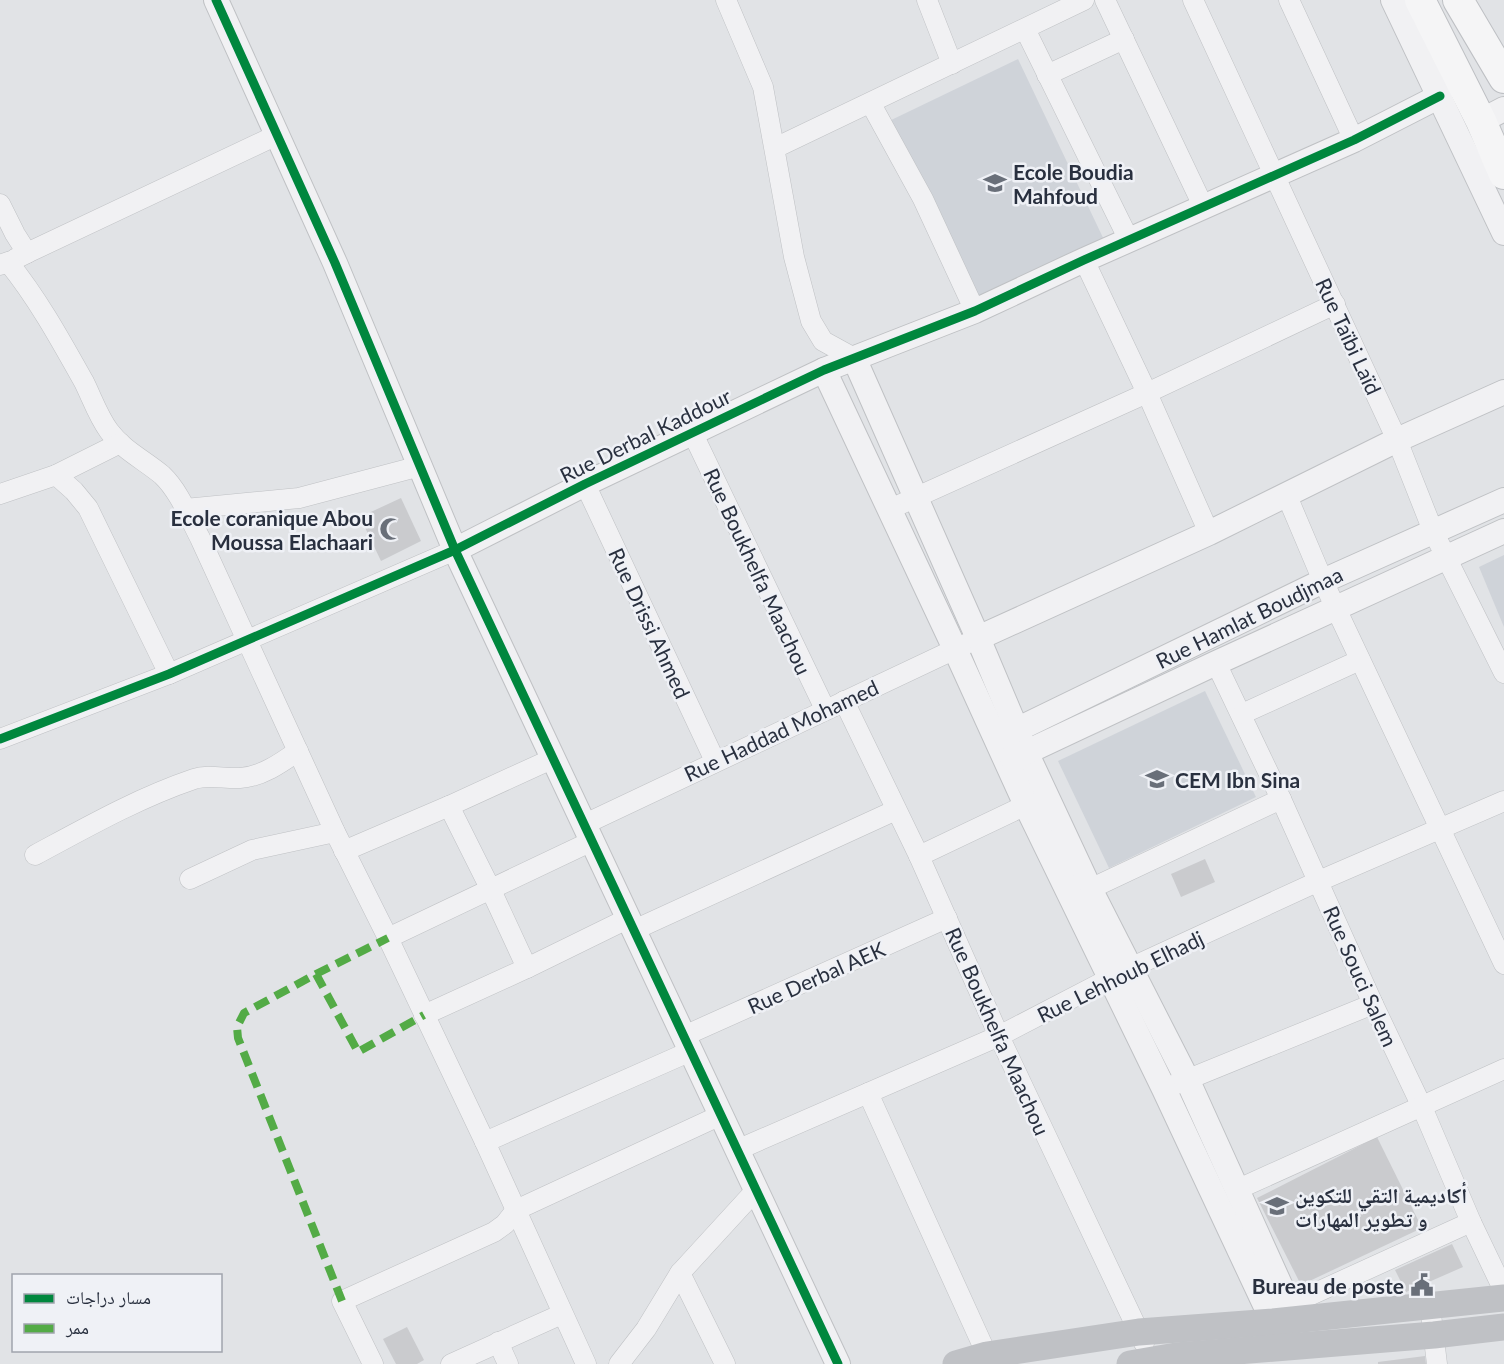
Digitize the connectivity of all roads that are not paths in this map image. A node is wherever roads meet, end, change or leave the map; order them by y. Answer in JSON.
{"nodes":[{"id":1,"x":216,"y":0,"type":"edge"},
{"id":2,"x":726,"y":0,"type":"edge"},
{"id":3,"x":927,"y":0,"type":"edge"},
{"id":4,"x":1083,"y":0,"type":"edge"},
{"id":5,"x":1105,"y":0,"type":"edge"},
{"id":6,"x":1193,"y":0,"type":"edge"},
{"id":7,"x":1289,"y":0,"type":"edge"},
{"id":8,"x":1393,"y":0,"type":"edge"},
{"id":9,"x":1420,"y":0,"type":"edge"},
{"id":10,"x":1458,"y":0,"type":"edge"},
{"id":11,"x":1025,"y":29,"type":"junction"},
{"id":12,"x":1124,"y":39,"type":"junction"},
{"id":13,"x":952,"y":64,"type":"junction"},
{"id":14,"x":1047,"y":75,"type":"junction"},
{"id":15,"x":1504,"y":78,"type":"edge"},
{"id":16,"x":1440,"y":96,"type":"junction"},
{"id":17,"x":871,"y":104,"type":"junction"},
{"id":18,"x":1492,"y":115,"type":"edge"},
{"id":19,"x":277,"y":135,"type":"junction"},
{"id":20,"x":1354,"y":140,"type":"junction"},
{"id":21,"x":775,"y":148,"type":"junction"},
{"id":22,"x":1504,"y":174,"type":"edge"},
{"id":23,"x":1275,"y":177,"type":"junction"},
{"id":24,"x":0,"y":204,"type":"edge"},
{"id":25,"x":1204,"y":208,"type":"junction"},
{"id":26,"x":1504,"y":233,"type":"edge"},
{"id":27,"x":1129,"y":240,"type":"junction"},
{"id":28,"x":27,"y":253,"type":"junction"},
{"id":29,"x":1084,"y":260,"type":"junction"},
{"id":30,"x":4,"y":264,"type":"edge"},
{"id":31,"x":1335,"y":304,"type":"junction"},
{"id":32,"x":975,"y":311,"type":"junction"},
{"id":33,"x":823,"y":341,"type":"junction"},
{"id":34,"x":854,"y":358,"type":"junction"},
{"id":35,"x":824,"y":370,"type":"junction"},
{"id":36,"x":1504,"y":392,"type":"edge"},
{"id":37,"x":1147,"y":393,"type":"junction"},
{"id":38,"x":692,"y":432,"type":"junction"},
{"id":39,"x":1397,"y":441,"type":"junction"},
{"id":40,"x":120,"y":443,"type":"junction"},
{"id":41,"x":420,"y":466,"type":"junction"},
{"id":42,"x":56,"y":475,"type":"junction"},
{"id":43,"x":585,"y":484,"type":"junction"},
{"id":44,"x":0,"y":494,"type":"edge"},
{"id":45,"x":1287,"y":496,"type":"junction"},
{"id":46,"x":916,"y":497,"type":"junction"},
{"id":47,"x":1504,"y":500,"type":"edge"},
{"id":48,"x":185,"y":509,"type":"junction"},
{"id":49,"x":890,"y":509,"type":"junction"},
{"id":50,"x":1433,"y":531,"type":"junction"},
{"id":51,"x":1504,"y":531,"type":"edge"},
{"id":52,"x":1209,"y":533,"type":"junction"},
{"id":53,"x":455,"y":550,"type":"junction"},
{"id":54,"x":1446,"y":557,"type":"junction"},
{"id":55,"x":1323,"y":581,"type":"junction"},
{"id":56,"x":1336,"y":608,"type":"junction"},
{"id":57,"x":978,"y":638,"type":"junction"},
{"id":58,"x":247,"y":640,"type":"junction"},
{"id":59,"x":956,"y":649,"type":"junction"},
{"id":60,"x":1360,"y":660,"type":"junction"},
{"id":61,"x":1216,"y":663,"type":"junction"},
{"id":62,"x":1504,"y":673,"type":"edge"},
{"id":63,"x":169,"y":674,"type":"junction"},
{"id":64,"x":844,"y":701,"type":"junction"},
{"id":65,"x":825,"y":709,"type":"junction"},
{"id":66,"x":1242,"y":714,"type":"junction"},
{"id":67,"x":0,"y":739,"type":"edge"},
{"id":68,"x":1012,"y":746,"type":"junction"},
{"id":69,"x":298,"y":751,"type":"junction"},
{"id":70,"x":554,"y":758,"type":"junction"},
{"id":71,"x":715,"y":761,"type":"junction"},
{"id":72,"x":1281,"y":799,"type":"junction"},
{"id":73,"x":1504,"y":801,"type":"edge"},
{"id":74,"x":1026,"y":805,"type":"junction"},
{"id":75,"x":449,"y":806,"type":"junction"},
{"id":76,"x":896,"y":810,"type":"junction"},
{"id":77,"x":1439,"y":829,"type":"junction"},
{"id":78,"x":335,"y":832,"type":"junction"},
{"id":79,"x":589,"y":832,"type":"junction"},
{"id":80,"x":344,"y":851,"type":"junction"},
{"id":81,"x":35,"y":855,"type":"dead end"},
{"id":82,"x":919,"y":856,"type":"junction"},
{"id":83,"x":190,"y":879,"type":"dead end"},
{"id":84,"x":1319,"y":881,"type":"junction"},
{"id":85,"x":490,"y":888,"type":"junction"},
{"id":86,"x":1090,"y":889,"type":"junction"},
{"id":87,"x":947,"y":918,"type":"junction"},
{"id":88,"x":632,"y":924,"type":"junction"},
{"id":89,"x":388,"y":938,"type":"junction"},
{"id":90,"x":1504,"y":964,"type":"edge"},
{"id":91,"x":527,"y":968,"type":"junction"},
{"id":92,"x":1120,"y":973,"type":"junction"},
{"id":93,"x":1373,"y":1004,"type":"junction"},
{"id":94,"x":424,"y":1015,"type":"junction"},
{"id":95,"x":999,"y":1036,"type":"junction"},
{"id":96,"x":688,"y":1043,"type":"junction"},
{"id":97,"x":1504,"y":1069,"type":"edge"},
{"id":98,"x":1187,"y":1080,"type":"junction"},
{"id":99,"x":1164,"y":1089,"type":"junction"},
{"id":100,"x":868,"y":1094,"type":"junction"},
{"id":101,"x":1422,"y":1107,"type":"junction"},
{"id":102,"x":721,"y":1115,"type":"junction"},
{"id":103,"x":485,"y":1142,"type":"junction"},
{"id":104,"x":737,"y":1150,"type":"junction"},
{"id":105,"x":756,"y":1190,"type":"junction"},
{"id":106,"x":1236,"y":1190,"type":"junction"},
{"id":107,"x":516,"y":1210,"type":"junction"},
{"id":108,"x":1471,"y":1222,"type":"junction"},
{"id":109,"x":680,"y":1273,"type":"junction"},
{"id":110,"x":1504,"y":1291,"type":"edge"},
{"id":111,"x":1504,"y":1298,"type":"edge"},
{"id":112,"x":1430,"y":1306,"type":"junction"},
{"id":113,"x":562,"y":1314,"type":"junction"},
{"id":114,"x":1286,"y":1316,"type":"junction"},
{"id":115,"x":1504,"y":1327,"type":"edge"},
{"id":116,"x":1138,"y":1332,"type":"junction"},
{"id":117,"x":1434,"y":1335,"type":"junction"},
{"id":118,"x":498,"y":1342,"type":"junction"},
{"id":119,"x":987,"y":1355,"type":"junction"},
{"id":120,"x":1146,"y":1363,"type":"edge"},
{"id":121,"x":373,"y":1364,"type":"edge"},
{"id":122,"x":451,"y":1364,"type":"edge"},
{"id":123,"x":508,"y":1364,"type":"edge"},
{"id":124,"x":586,"y":1364,"type":"edge"},
{"id":125,"x":619,"y":1364,"type":"edge"},
{"id":126,"x":725,"y":1364,"type":"edge"},
{"id":127,"x":838,"y":1364,"type":"edge"},
{"id":128,"x":956,"y":1364,"type":"edge"},
{"id":129,"x":1437,"y":1364,"type":"edge"}],
"edges":[{"from":1,"to":19,"type":"street"},
{"from":2,"to":21,"type":"street"},
{"from":3,"to":13,"type":"street"},
{"from":4,"to":11,"type":"street"},
{"from":5,"to":12,"type":"street"},
{"from":6,"to":23,"type":"street","name":"Rue Taïbi Laïd"},
{"from":7,"to":20,"type":"street"},
{"from":8,"to":16,"type":"street"},
{"from":9,"to":18,"type":"main road"},
{"from":10,"to":15,"type":"main road"},
{"from":11,"to":13,"type":"street"},
{"from":11,"to":14,"type":"street"},
{"from":12,"to":14,"type":"street"},
{"from":12,"to":25,"type":"street"},
{"from":13,"to":17,"type":"street"},
{"from":14,"to":27,"type":"street"},
{"from":16,"to":20,"type":"street","name":"Rue Derbal Kaddour"},
{"from":16,"to":26,"type":"street"},
{"from":17,"to":21,"type":"street"},
{"from":17,"to":32,"type":"street"},
{"from":18,"to":22,"type":"main road"},
{"from":19,"to":28,"type":"street"},
{"from":19,"to":41,"type":"street"},
{"from":20,"to":23,"type":"street","name":"Rue Derbal Kaddour"},
{"from":21,"to":33,"type":"street"},
{"from":23,"to":25,"type":"street","name":"Rue Derbal Kaddour"},
{"from":23,"to":31,"type":"street","name":"Rue Taïbi Laïd"},
{"from":24,"to":28,"type":"street"},
{"from":25,"to":27,"type":"street","name":"Rue Derbal Kaddour"},
{"from":27,"to":29,"type":"street","name":"Rue Derbal Kaddour"},
{"from":28,"to":30,"type":"street"},
{"from":29,"to":32,"type":"street","name":"Rue Derbal Kaddour"},
{"from":29,"to":37,"type":"street"},
{"from":30,"to":40,"type":"street"},
{"from":31,"to":37,"type":"street"},
{"from":31,"to":39,"type":"street","name":"Rue Taïbi Laïd"},
{"from":32,"to":34,"type":"street","name":"Rue Derbal Kaddour"},
{"from":33,"to":34,"type":"street"},
{"from":33,"to":35,"type":"street"},
{"from":34,"to":35,"type":"street","name":"Rue Derbal Kaddour"},
{"from":34,"to":46,"type":"street"},
{"from":35,"to":38,"type":"street","name":"Rue Derbal Kaddour"},
{"from":35,"to":49,"type":"street"},
{"from":36,"to":39,"type":"street"},
{"from":37,"to":46,"type":"street"},
{"from":37,"to":52,"type":"street"},
{"from":38,"to":43,"type":"street","name":"Rue Derbal Kaddour"},
{"from":38,"to":65,"type":"street","name":"Rue Boukhelfa Maachou"},
{"from":39,"to":45,"type":"street"},
{"from":39,"to":50,"type":"street","name":"Rue Taïbi Laïd"},
{"from":40,"to":42,"type":"street"},
{"from":40,"to":48,"type":"street"},
{"from":41,"to":48,"type":"street"},
{"from":41,"to":53,"type":"street"},
{"from":42,"to":44,"type":"street"},
{"from":42,"to":63,"type":"street"},
{"from":43,"to":53,"type":"street","name":"Rue Derbal Kaddour"},
{"from":43,"to":71,"type":"street","name":"Rue Drissi Ahmed"},
{"from":45,"to":52,"type":"street"},
{"from":45,"to":55,"type":"street"},
{"from":46,"to":49,"type":"street"},
{"from":46,"to":57,"type":"street"},
{"from":47,"to":50,"type":"street","name":"Rue Hamlat Boudjmaa"},
{"from":48,"to":58,"type":"street"},
{"from":49,"to":59,"type":"street"},
{"from":50,"to":54,"type":"street","name":"Rue Taïbi Laïd"},
{"from":50,"to":55,"type":"street","name":"Rue Hamlat Boudjmaa"},
{"from":51,"to":54,"type":"street","name":"Rue Hamlat Boudjmaa"},
{"from":52,"to":57,"type":"street"},
{"from":53,"to":58,"type":"street"},
{"from":53,"to":70,"type":"street"},
{"from":54,"to":56,"type":"street","name":"Rue Hamlat Boudjmaa"},
{"from":54,"to":62,"type":"street","name":"Rue Taïbi Laïd"},
{"from":55,"to":56,"type":"street"},
{"from":55,"to":68,"type":"street","name":"Rue Hamlat Boudjmaa"},
{"from":56,"to":60,"type":"street"},
{"from":56,"to":61,"type":"street","name":"Rue Hamlat Boudjmaa"},
{"from":57,"to":59,"type":"street","name":"Rue Haddad Mohamed"},
{"from":57,"to":68,"type":"street"},
{"from":58,"to":63,"type":"street"},
{"from":58,"to":69,"type":"street"},
{"from":59,"to":64,"type":"street","name":"Rue Haddad Mohamed"},
{"from":59,"to":68,"type":"street"},
{"from":60,"to":66,"type":"street"},
{"from":60,"to":77,"type":"street"},
{"from":61,"to":66,"type":"street","name":"Rue Souci Salem"},
{"from":61,"to":68,"type":"street","name":"Rue Hamlat Boudjmaa"},
{"from":63,"to":67,"type":"street"},
{"from":64,"to":65,"type":"street","name":"Rue Haddad Mohamed"},
{"from":64,"to":76,"type":"street","name":"Rue Boukhelfa Maachou"},
{"from":65,"to":71,"type":"street","name":"Rue Haddad Mohamed"},
{"from":66,"to":72,"type":"street","name":"Rue Souci Salem"},
{"from":68,"to":74,"type":"street"},
{"from":68,"to":86,"type":"street"},
{"from":69,"to":78,"type":"street"},
{"from":69,"to":81,"type":"street"},
{"from":70,"to":75,"type":"street"},
{"from":70,"to":79,"type":"street"},
{"from":71,"to":79,"type":"street","name":"Rue Haddad Mohamed"},
{"from":72,"to":84,"type":"street","name":"Rue Souci Salem"},
{"from":72,"to":86,"type":"street"},
{"from":73,"to":77,"type":"street","name":"Rue Lehhoub Elhadj"},
{"from":74,"to":82,"type":"street"},
{"from":74,"to":92,"type":"street"},
{"from":75,"to":80,"type":"street"},
{"from":75,"to":85,"type":"street"},
{"from":76,"to":82,"type":"street","name":"Rue Boukhelfa Maachou"},
{"from":76,"to":88,"type":"street"},
{"from":77,"to":84,"type":"street","name":"Rue Lehhoub Elhadj"},
{"from":77,"to":90,"type":"street"},
{"from":78,"to":80,"type":"street"},
{"from":78,"to":83,"type":"street"},
{"from":79,"to":85,"type":"street","name":"Rue Haddad Mohamed"},
{"from":79,"to":88,"type":"street"},
{"from":80,"to":89,"type":"street"},
{"from":82,"to":87,"type":"street","name":"Rue Boukhelfa Maachou"},
{"from":84,"to":92,"type":"street","name":"Rue Lehhoub Elhadj"},
{"from":84,"to":93,"type":"street","name":"Rue Souci Salem"},
{"from":85,"to":89,"type":"street","name":"Rue Haddad Mohamed"},
{"from":85,"to":91,"type":"street"},
{"from":86,"to":92,"type":"street"},
{"from":87,"to":95,"type":"street","name":"Rue Boukhelfa Maachou"},
{"from":87,"to":96,"type":"street","name":"Rue Derbal AEK"},
{"from":88,"to":91,"type":"street"},
{"from":88,"to":96,"type":"street"},
{"from":89,"to":94,"type":"street"},
{"from":91,"to":94,"type":"street"},
{"from":92,"to":95,"type":"street","name":"Rue Lehhoub Elhadj"},
{"from":92,"to":98,"type":"street"},
{"from":92,"to":99,"type":"street"},
{"from":93,"to":98,"type":"street"},
{"from":93,"to":101,"type":"street","name":"Rue Souci Salem"},
{"from":94,"to":103,"type":"street"},
{"from":95,"to":100,"type":"street","name":"Rue Lehhoub Elhadj"},
{"from":95,"to":116,"type":"street","name":"Rue Boukhelfa Maachou"},
{"from":96,"to":102,"type":"street"},
{"from":96,"to":103,"type":"street","name":"Rue Derbal AEK"},
{"from":97,"to":101,"type":"street"},
{"from":98,"to":99,"type":"street"},
{"from":98,"to":106,"type":"street"},
{"from":99,"to":114,"type":"street"},
{"from":100,"to":104,"type":"street","name":"Rue Lehhoub Elhadj"},
{"from":100,"to":119,"type":"street"},
{"from":101,"to":106,"type":"street"},
{"from":101,"to":108,"type":"street","name":"Rue Souci Salem"},
{"from":102,"to":104,"type":"street"},
{"from":102,"to":107,"type":"street"},
{"from":103,"to":107,"type":"street"},
{"from":104,"to":105,"type":"street"},
{"from":105,"to":109,"type":"street"},
{"from":105,"to":127,"type":"street"},
{"from":106,"to":114,"type":"street"},
{"from":107,"to":113,"type":"street"},
{"from":107,"to":121,"type":"street"},
{"from":108,"to":110,"type":"street","name":"Rue Souci Salem"},
{"from":108,"to":114,"type":"street"},
{"from":109,"to":125,"type":"street"},
{"from":109,"to":126,"type":"street"},
{"from":111,"to":112,"type":"main road"},
{"from":112,"to":114,"type":"main road"},
{"from":112,"to":117,"type":"street"},
{"from":113,"to":118,"type":"street"},
{"from":113,"to":124,"type":"street"},
{"from":114,"to":116,"type":"main road"},
{"from":115,"to":117,"type":"main road"},
{"from":116,"to":119,"type":"main road"},
{"from":116,"to":120,"type":"street","name":"Rue Boukhelfa Maachou"},
{"from":117,"to":120,"type":"main road"},
{"from":117,"to":129,"type":"street"},
{"from":118,"to":122,"type":"street"},
{"from":118,"to":123,"type":"street"},
{"from":119,"to":128,"type":"main road"}]}
